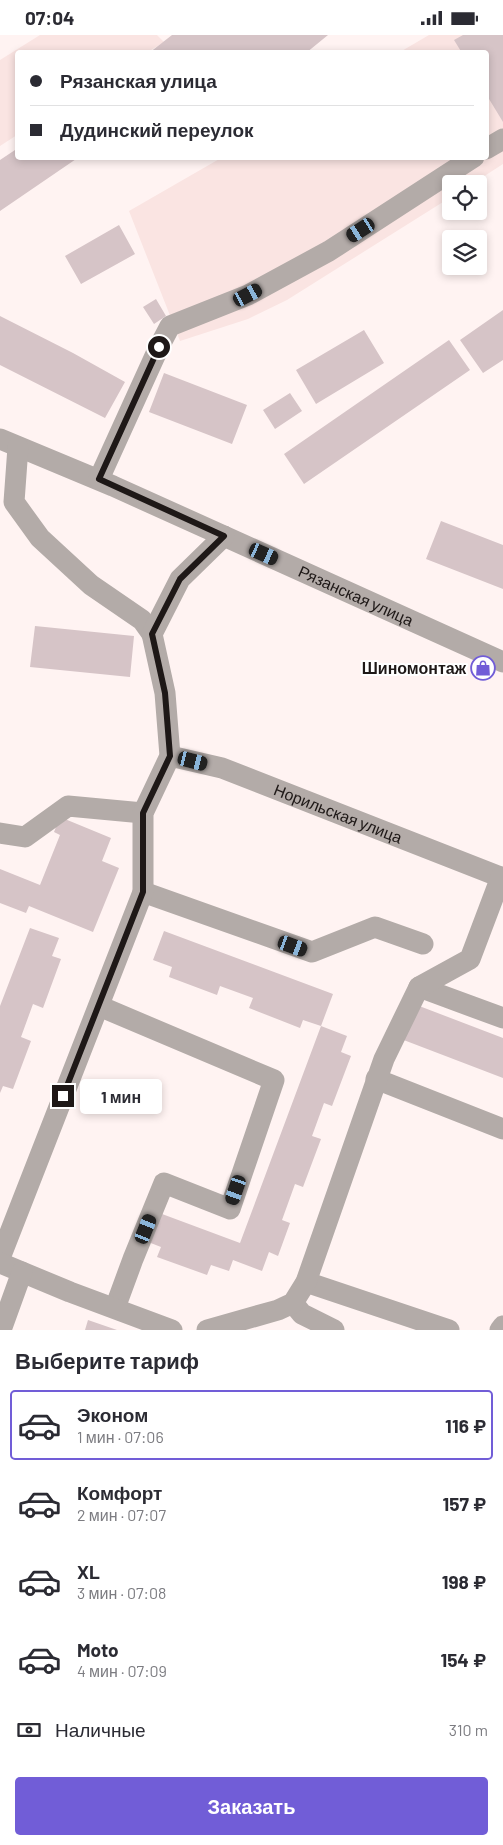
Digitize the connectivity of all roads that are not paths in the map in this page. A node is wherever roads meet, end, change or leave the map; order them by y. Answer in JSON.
{"nodes":[{"id":1,"x":503,"y":139,"type":"edge"},
{"id":2,"x":489,"y":147,"type":"edge"},
{"id":3,"x":469,"y":160,"type":"edge"},
{"id":4,"x":9,"y":443,"type":"edge"},
{"id":5,"x":99,"y":479,"type":"junction"},
{"id":6,"x":224,"y":536,"type":"junction"},
{"id":7,"x":152,"y":634,"type":"junction"},
{"id":8,"x":503,"y":662,"type":"edge"},
{"id":9,"x":170,"y":756,"type":"junction"},
{"id":10,"x":143,"y":813,"type":"junction"},
{"id":11,"x":0,"y":833,"type":"edge"},
{"id":12,"x":502,"y":877,"type":"edge"},
{"id":13,"x":143,"y":892,"type":"junction"},
{"id":14,"x":423,"y":944,"type":"dead end"},
{"id":15,"x":419,"y":987,"type":"junction"},
{"id":16,"x":99,"y":1006,"type":"junction"},
{"id":17,"x":503,"y":1018,"type":"edge"},
{"id":18,"x":376,"y":1079,"type":"junction"},
{"id":19,"x":503,"y":1129,"type":"edge"},
{"id":20,"x":0,"y":1259,"type":"edge"},
{"id":21,"x":0,"y":1263,"type":"edge"},
{"id":22,"x":22,"y":1271,"type":"junction"},
{"id":23,"x":306,"y":1282,"type":"junction"},
{"id":24,"x":293,"y":1303,"type":"junction"},
{"id":25,"x":115,"y":1308,"type":"junction"},
{"id":26,"x":503,"y":1326,"type":"edge"},
{"id":27,"x":228,"y":1328,"type":"edge"},
{"id":28,"x":1,"y":1330,"type":"edge"},
{"id":29,"x":172,"y":1330,"type":"edge"},
{"id":30,"x":207,"y":1330,"type":"edge"},
{"id":31,"x":334,"y":1330,"type":"edge"},
{"id":32,"x":449,"y":1330,"type":"edge"},
{"id":33,"x":500,"y":1330,"type":"edge"}],
"edges":[{"from":1,"to":2,"type":"street"},
{"from":3,"to":5,"type":"street"},
{"from":4,"to":5,"type":"street","name":"Рязанская улица"},
{"from":4,"to":7,"type":"street"},
{"from":5,"to":6,"type":"street","name":"Рязанская улица"},
{"from":6,"to":7,"type":"street"},
{"from":6,"to":8,"type":"street","name":"Рязанская улица"},
{"from":7,"to":9,"type":"street"},
{"from":9,"to":10,"type":"street"},
{"from":9,"to":12,"type":"street","name":"Норильская улица"},
{"from":10,"to":11,"type":"street"},
{"from":10,"to":13,"type":"street"},
{"from":12,"to":15,"type":"street"},
{"from":13,"to":14,"type":"street"},
{"from":13,"to":16,"type":"street"},
{"from":15,"to":17,"type":"street"},
{"from":15,"to":18,"type":"street"},
{"from":16,"to":20,"type":"street"},
{"from":16,"to":25,"type":"street"},
{"from":18,"to":19,"type":"street"},
{"from":18,"to":23,"type":"street"},
{"from":21,"to":22,"type":"street"},
{"from":22,"to":25,"type":"street"},
{"from":22,"to":28,"type":"street"},
{"from":23,"to":24,"type":"street"},
{"from":23,"to":32,"type":"street"},
{"from":24,"to":27,"type":"street"},
{"from":24,"to":31,"type":"street"},
{"from":25,"to":29,"type":"street"},
{"from":26,"to":33,"type":"street"},
{"from":27,"to":30,"type":"street"}]}
